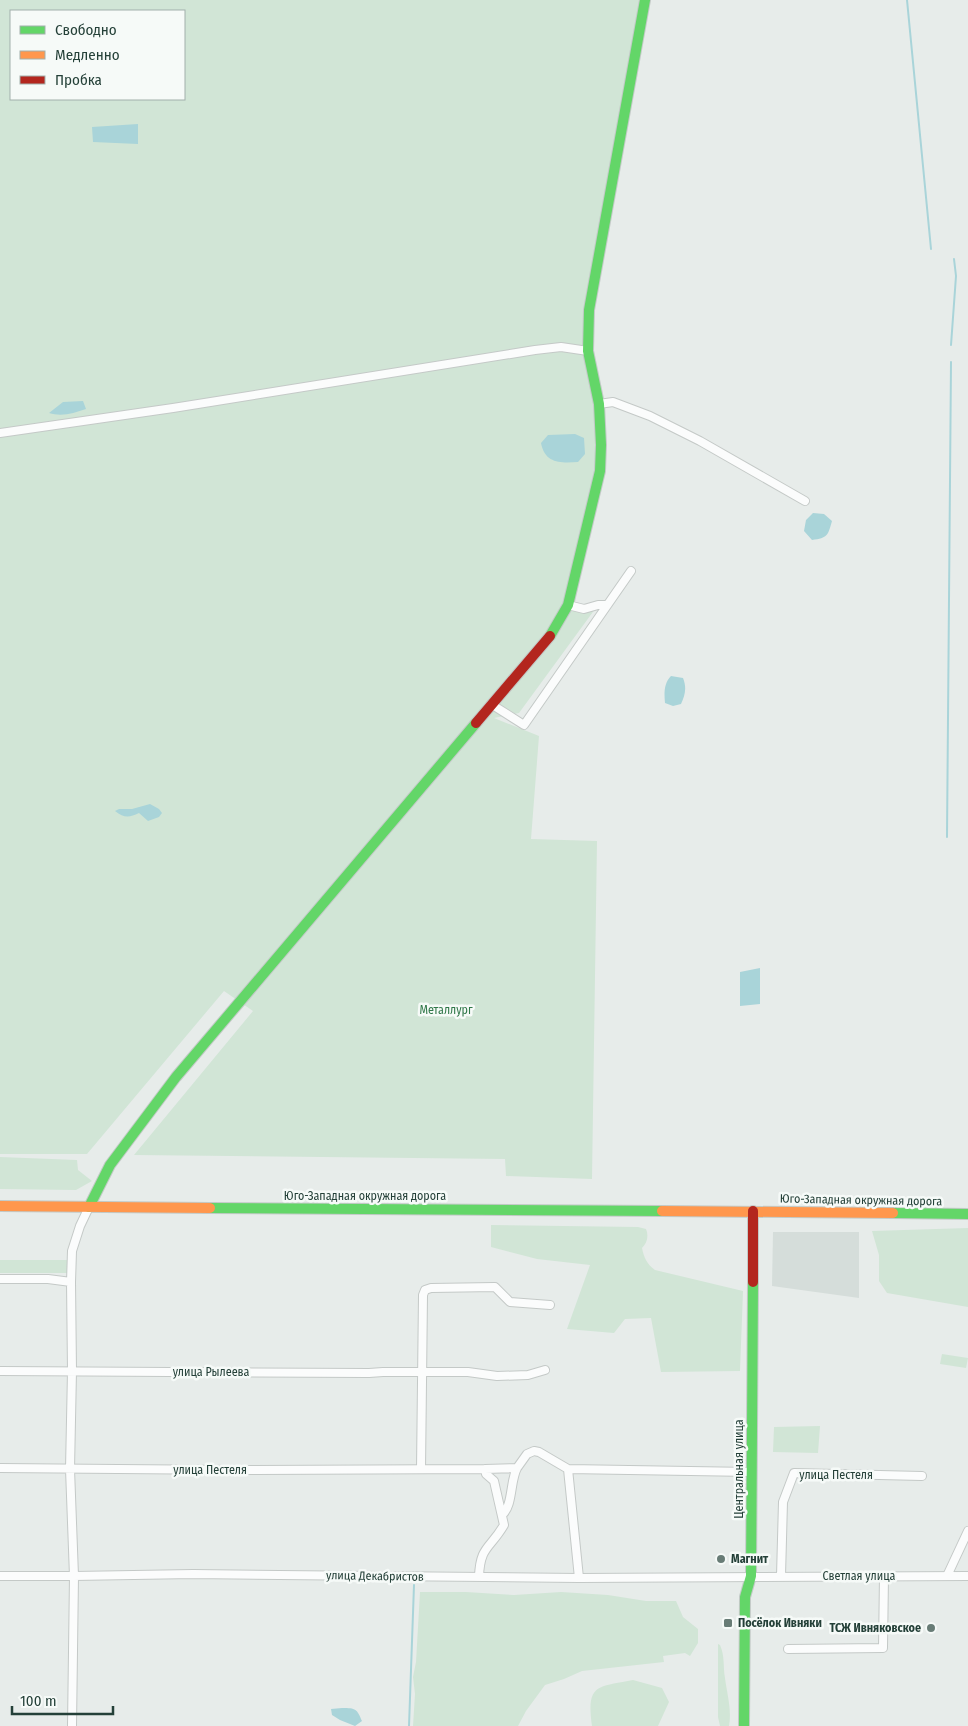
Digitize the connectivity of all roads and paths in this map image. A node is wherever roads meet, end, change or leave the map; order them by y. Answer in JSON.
{"nodes":[{"id":1,"x":645,"y":0,"type":"edge"},
{"id":2,"x":588,"y":351,"type":"junction"},
{"id":3,"x":599,"y":404,"type":"junction"},
{"id":4,"x":0,"y":433,"type":"edge"},
{"id":5,"x":805,"y":501,"type":"dead end"},
{"id":6,"x":631,"y":571,"type":"dead end"},
{"id":7,"x":568,"y":605,"type":"junction"},
{"id":8,"x":607,"y":605,"type":"junction"},
{"id":9,"x":491,"y":704,"type":"junction"},
{"id":10,"x":0,"y":1206,"type":"edge"},
{"id":11,"x":89,"y":1207,"type":"junction"},
{"id":12,"x":753,"y":1211,"type":"junction"},
{"id":13,"x":968,"y":1214,"type":"edge"},
{"id":14,"x":0,"y":1278,"type":"edge"},
{"id":15,"x":71,"y":1282,"type":"junction"},
{"id":16,"x":550,"y":1305,"type":"dead end"},
{"id":17,"x":546,"y":1370,"type":"dead end"},
{"id":18,"x":0,"y":1371,"type":"edge"},
{"id":19,"x":72,"y":1371,"type":"junction"},
{"id":20,"x":422,"y":1373,"type":"junction"},
{"id":21,"x":0,"y":1468,"type":"edge"},
{"id":22,"x":70,"y":1468,"type":"junction"},
{"id":23,"x":517,"y":1468,"type":"junction"},
{"id":24,"x":421,"y":1469,"type":"junction"},
{"id":25,"x":485,"y":1469,"type":"junction"},
{"id":26,"x":568,"y":1469,"type":"junction"},
{"id":27,"x":751,"y":1472,"type":"junction"},
{"id":28,"x":922,"y":1476,"type":"dead end"},
{"id":29,"x":502,"y":1515,"type":"junction"},
{"id":30,"x":968,"y":1531,"type":"edge"},
{"id":31,"x":0,"y":1576,"type":"edge"},
{"id":32,"x":74,"y":1576,"type":"junction"},
{"id":33,"x":751,"y":1576,"type":"junction"},
{"id":34,"x":781,"y":1576,"type":"junction"},
{"id":35,"x":884,"y":1576,"type":"junction"},
{"id":36,"x":947,"y":1576,"type":"junction"},
{"id":37,"x":968,"y":1576,"type":"edge"},
{"id":38,"x":478,"y":1577,"type":"junction"},
{"id":39,"x":578,"y":1578,"type":"junction"},
{"id":40,"x":788,"y":1649,"type":"dead end"},
{"id":41,"x":72,"y":1726,"type":"edge"},
{"id":42,"x":744,"y":1726,"type":"edge"}],
"edges":[{"from":1,"to":2,"type":"main road"},
{"from":2,"to":3,"type":"main road"},
{"from":2,"to":4,"type":"street"},
{"from":3,"to":5,"type":"street"},
{"from":3,"to":7,"type":"main road"},
{"from":6,"to":8,"type":"street"},
{"from":7,"to":8,"type":"street"},
{"from":7,"to":9,"type":"main road"},
{"from":8,"to":9,"type":"street"},
{"from":9,"to":11,"type":"main road"},
{"from":10,"to":11,"type":"main road","name":"Юго-Западная окружная дорога"},
{"from":11,"to":12,"type":"main road","name":"Юго-Западная окружная дорога"},
{"from":11,"to":15,"type":"street"},
{"from":12,"to":13,"type":"main road","name":"Юго-Западная окружная дорога"},
{"from":12,"to":27,"type":"main road","name":"Центральная улица"},
{"from":14,"to":15,"type":"street"},
{"from":15,"to":19,"type":"street"},
{"from":16,"to":20,"type":"street"},
{"from":17,"to":20,"type":"street","name":"улица Рылеева"},
{"from":18,"to":19,"type":"street","name":"улица Рылеева"},
{"from":19,"to":20,"type":"street","name":"улица Рылеева"},
{"from":19,"to":22,"type":"street"},
{"from":20,"to":24,"type":"street"},
{"from":21,"to":22,"type":"street","name":"улица Пестеля"},
{"from":22,"to":24,"type":"street","name":"улица Пестеля"},
{"from":22,"to":32,"type":"street"},
{"from":23,"to":25,"type":"street","name":"улица Пестеля"},
{"from":23,"to":26,"type":"street"},
{"from":23,"to":29,"type":"street"},
{"from":24,"to":25,"type":"street","name":"улица Пестеля"},
{"from":25,"to":29,"type":"street"},
{"from":26,"to":27,"type":"street"},
{"from":26,"to":39,"type":"street"},
{"from":27,"to":33,"type":"main road","name":"Центральная улица"},
{"from":28,"to":34,"type":"street","name":"улица Пестеля"},
{"from":29,"to":38,"type":"street"},
{"from":30,"to":36,"type":"street"},
{"from":31,"to":32,"type":"street","name":"улица Декабристов"},
{"from":32,"to":38,"type":"street","name":"улица Декабристов"},
{"from":32,"to":41,"type":"street"},
{"from":33,"to":34,"type":"street","name":"Светлая улица"},
{"from":33,"to":39,"type":"street","name":"улица Декабристов"},
{"from":33,"to":42,"type":"main road","name":"Центральная улица"},
{"from":34,"to":35,"type":"street","name":"Светлая улица"},
{"from":35,"to":36,"type":"street","name":"Светлая улица"},
{"from":35,"to":40,"type":"street"},
{"from":36,"to":37,"type":"street","name":"Светлая улица"},
{"from":38,"to":39,"type":"street","name":"улица Декабристов"}]}
